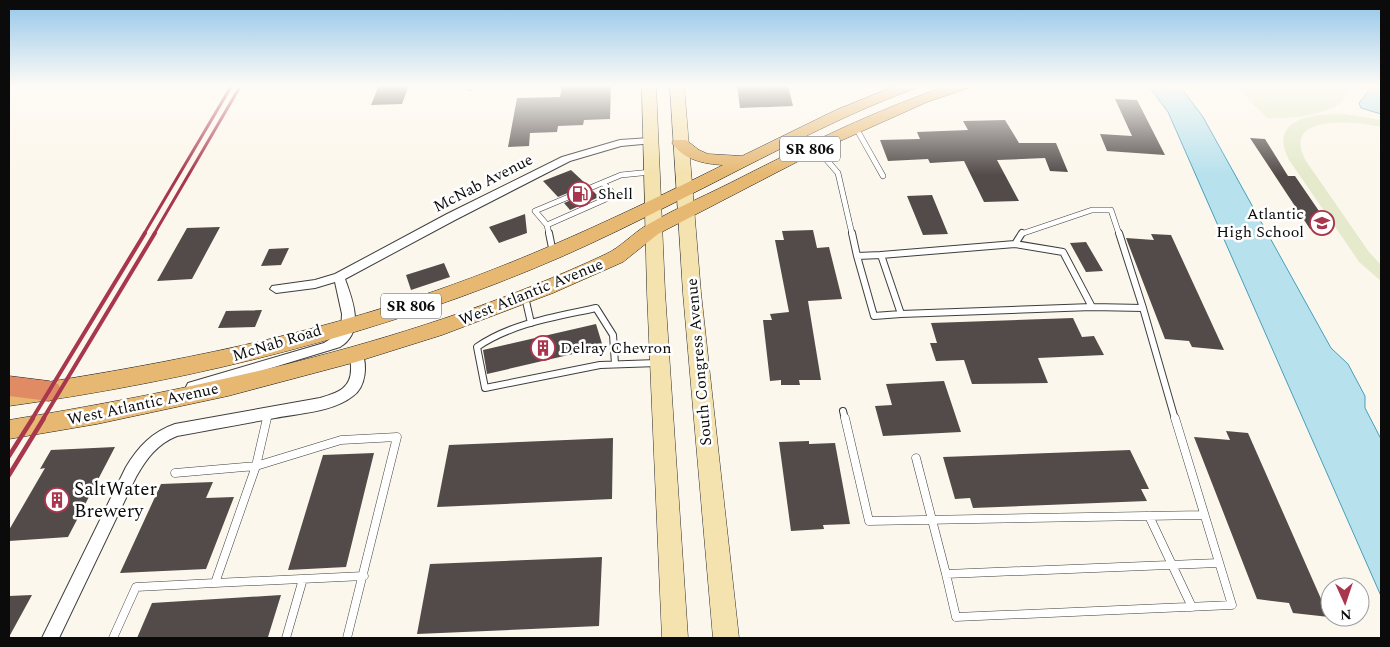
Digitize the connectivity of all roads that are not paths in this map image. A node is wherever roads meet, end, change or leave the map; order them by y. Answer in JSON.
{"nodes":[{"id":1,"x":650,"y":115,"type":"edge"},
{"id":2,"x":679,"y":115,"type":"edge"},
{"id":3,"x":840,"y":115,"type":"edge"},
{"id":4,"x":885,"y":115,"type":"edge"},
{"id":5,"x":856,"y":128,"type":"junction"},
{"id":6,"x":650,"y":141,"type":"junction"},
{"id":7,"x":680,"y":143,"type":"junction"},
{"id":8,"x":812,"y":148,"type":"junction"},
{"id":9,"x":745,"y":160,"type":"junction"},
{"id":10,"x":650,"y":172,"type":"junction"},
{"id":11,"x":883,"y":176,"type":"dead end"},
{"id":12,"x":603,"y":183,"type":"junction"},
{"id":13,"x":684,"y":190,"type":"junction"},
{"id":14,"x":652,"y":207,"type":"junction"},
{"id":15,"x":686,"y":212,"type":"junction"},
{"id":16,"x":547,"y":225,"type":"junction"},
{"id":17,"x":652,"y":230,"type":"junction"},
{"id":18,"x":1015,"y":244,"type":"junction"},
{"id":19,"x":552,"y":253,"type":"junction"},
{"id":20,"x":881,"y":255,"type":"junction"},
{"id":21,"x":857,"y":256,"type":"junction"},
{"id":22,"x":339,"y":277,"type":"junction"},
{"id":23,"x":276,"y":289,"type":"dead end"},
{"id":24,"x":524,"y":297,"type":"junction"},
{"id":25,"x":1092,"y":306,"type":"junction"},
{"id":26,"x":1143,"y":308,"type":"junction"},
{"id":27,"x":901,"y":314,"type":"junction"},
{"id":28,"x":531,"y":323,"type":"junction"},
{"id":29,"x":349,"y":326,"type":"junction"},
{"id":30,"x":356,"y":354,"type":"junction"},
{"id":31,"x":661,"y":362,"type":"junction"},
{"id":32,"x":615,"y":364,"type":"junction"},
{"id":33,"x":9,"y":386,"type":"edge"},
{"id":34,"x":49,"y":391,"type":"junction"},
{"id":35,"x":9,"y":397,"type":"edge"},
{"id":36,"x":843,"y":411,"type":"dead end"},
{"id":37,"x":268,"y":414,"type":"junction"},
{"id":38,"x":97,"y":415,"type":"junction"},
{"id":39,"x":9,"y":430,"type":"edge"},
{"id":40,"x":916,"y":458,"type":"dead end"},
{"id":41,"x":256,"y":466,"type":"junction"},
{"id":42,"x":175,"y":473,"type":"dead end"},
{"id":43,"x":1203,"y":515,"type":"junction"},
{"id":44,"x":1149,"y":516,"type":"junction"},
{"id":45,"x":932,"y":522,"type":"junction"},
{"id":46,"x":1218,"y":563,"type":"junction"},
{"id":47,"x":1172,"y":565,"type":"junction"},
{"id":48,"x":946,"y":574,"type":"junction"},
{"id":49,"x":364,"y":576,"type":"junction"},
{"id":50,"x":303,"y":579,"type":"junction"},
{"id":51,"x":215,"y":583,"type":"junction"},
{"id":52,"x":1192,"y":607,"type":"junction"},
{"id":53,"x":50,"y":638,"type":"edge"},
{"id":54,"x":113,"y":638,"type":"edge"},
{"id":55,"x":286,"y":638,"type":"edge"},
{"id":56,"x":347,"y":638,"type":"edge"},
{"id":57,"x":675,"y":638,"type":"edge"},
{"id":58,"x":726,"y":638,"type":"edge"}],
"edges":[{"from":1,"to":6,"type":"main road"},
{"from":2,"to":7,"type":"main road","name":"South Congress Avenue"},
{"from":3,"to":9,"type":"main road","name":"West Atlantic Avenue","number":"SR 806"},
{"from":4,"to":5,"type":"main road","name":"West Atlantic Avenue","number":"SR 806"},
{"from":5,"to":8,"type":"main road","name":"West Atlantic Avenue","number":"SR 806"},
{"from":5,"to":11,"type":"lane"},
{"from":6,"to":10,"type":"main road"},
{"from":6,"to":22,"type":"street","name":"McNab Avenue"},
{"from":7,"to":9,"type":"main road"},
{"from":7,"to":13,"type":"main road","name":"South Congress Avenue"},
{"from":8,"to":15,"type":"main road","name":"West Atlantic Avenue","number":"SR 806"},
{"from":8,"to":21,"type":"lane"},
{"from":9,"to":13,"type":"main road","name":"West Atlantic Avenue","number":"SR 806"},
{"from":10,"to":12,"type":"lane"},
{"from":10,"to":14,"type":"main road"},
{"from":12,"to":16,"type":"lane"},
{"from":12,"to":16,"type":"lane"},
{"from":13,"to":14,"type":"main road","name":"West Atlantic Avenue","number":"SR 806"},
{"from":13,"to":15,"type":"main road","name":"South Congress Avenue"},
{"from":14,"to":17,"type":"main road"},
{"from":14,"to":19,"type":"main road","name":"West Atlantic Avenue","number":"SR 806"},
{"from":15,"to":17,"type":"main road","name":"West Atlantic Avenue","number":"SR 806"},
{"from":15,"to":58,"type":"main road","name":"South Congress Avenue"},
{"from":16,"to":19,"type":"lane"},
{"from":17,"to":24,"type":"main road","name":"West Atlantic Avenue","number":"SR 806"},
{"from":17,"to":31,"type":"main road"},
{"from":18,"to":20,"type":"lane"},
{"from":18,"to":25,"type":"lane"},
{"from":18,"to":26,"type":"lane"},
{"from":19,"to":29,"type":"main road","name":"West Atlantic Avenue","number":"SR 806"},
{"from":20,"to":21,"type":"lane"},
{"from":20,"to":27,"type":"lane"},
{"from":21,"to":27,"type":"lane"},
{"from":22,"to":23,"type":"street"},
{"from":22,"to":29,"type":"street"},
{"from":24,"to":28,"type":"lane"},
{"from":24,"to":30,"type":"main road","name":"West Atlantic Avenue","number":"SR 806"},
{"from":25,"to":26,"type":"lane"},
{"from":25,"to":27,"type":"lane"},
{"from":26,"to":43,"type":"lane"},
{"from":28,"to":32,"type":"lane"},
{"from":28,"to":32,"type":"lane"},
{"from":29,"to":34,"type":"main road","name":"West Atlantic Avenue","number":"SR 806"},
{"from":29,"to":38,"type":"street","name":"McNab Road"},
{"from":30,"to":37,"type":"street"},
{"from":30,"to":38,"type":"main road","name":"West Atlantic Avenue","number":"SR 806"},
{"from":31,"to":32,"type":"lane"},
{"from":31,"to":57,"type":"main road"},
{"from":33,"to":34,"type":"highway"},
{"from":34,"to":35,"type":"main road","name":"West Atlantic Avenue","number":"SR 806"},
{"from":36,"to":45,"type":"lane"},
{"from":37,"to":41,"type":"lane"},
{"from":37,"to":53,"type":"street"},
{"from":38,"to":39,"type":"main road","name":"West Atlantic Avenue","number":"SR 806"},
{"from":40,"to":45,"type":"lane"},
{"from":41,"to":42,"type":"lane"},
{"from":41,"to":49,"type":"lane"},
{"from":41,"to":51,"type":"lane"},
{"from":43,"to":44,"type":"lane"},
{"from":43,"to":46,"type":"lane"},
{"from":44,"to":45,"type":"lane"},
{"from":44,"to":47,"type":"lane"},
{"from":45,"to":48,"type":"lane"},
{"from":46,"to":47,"type":"lane"},
{"from":46,"to":52,"type":"lane"},
{"from":47,"to":48,"type":"lane"},
{"from":47,"to":52,"type":"lane"},
{"from":48,"to":52,"type":"lane"},
{"from":49,"to":50,"type":"lane"},
{"from":49,"to":56,"type":"lane"},
{"from":50,"to":51,"type":"lane"},
{"from":50,"to":55,"type":"lane"},
{"from":51,"to":54,"type":"lane"}]}
